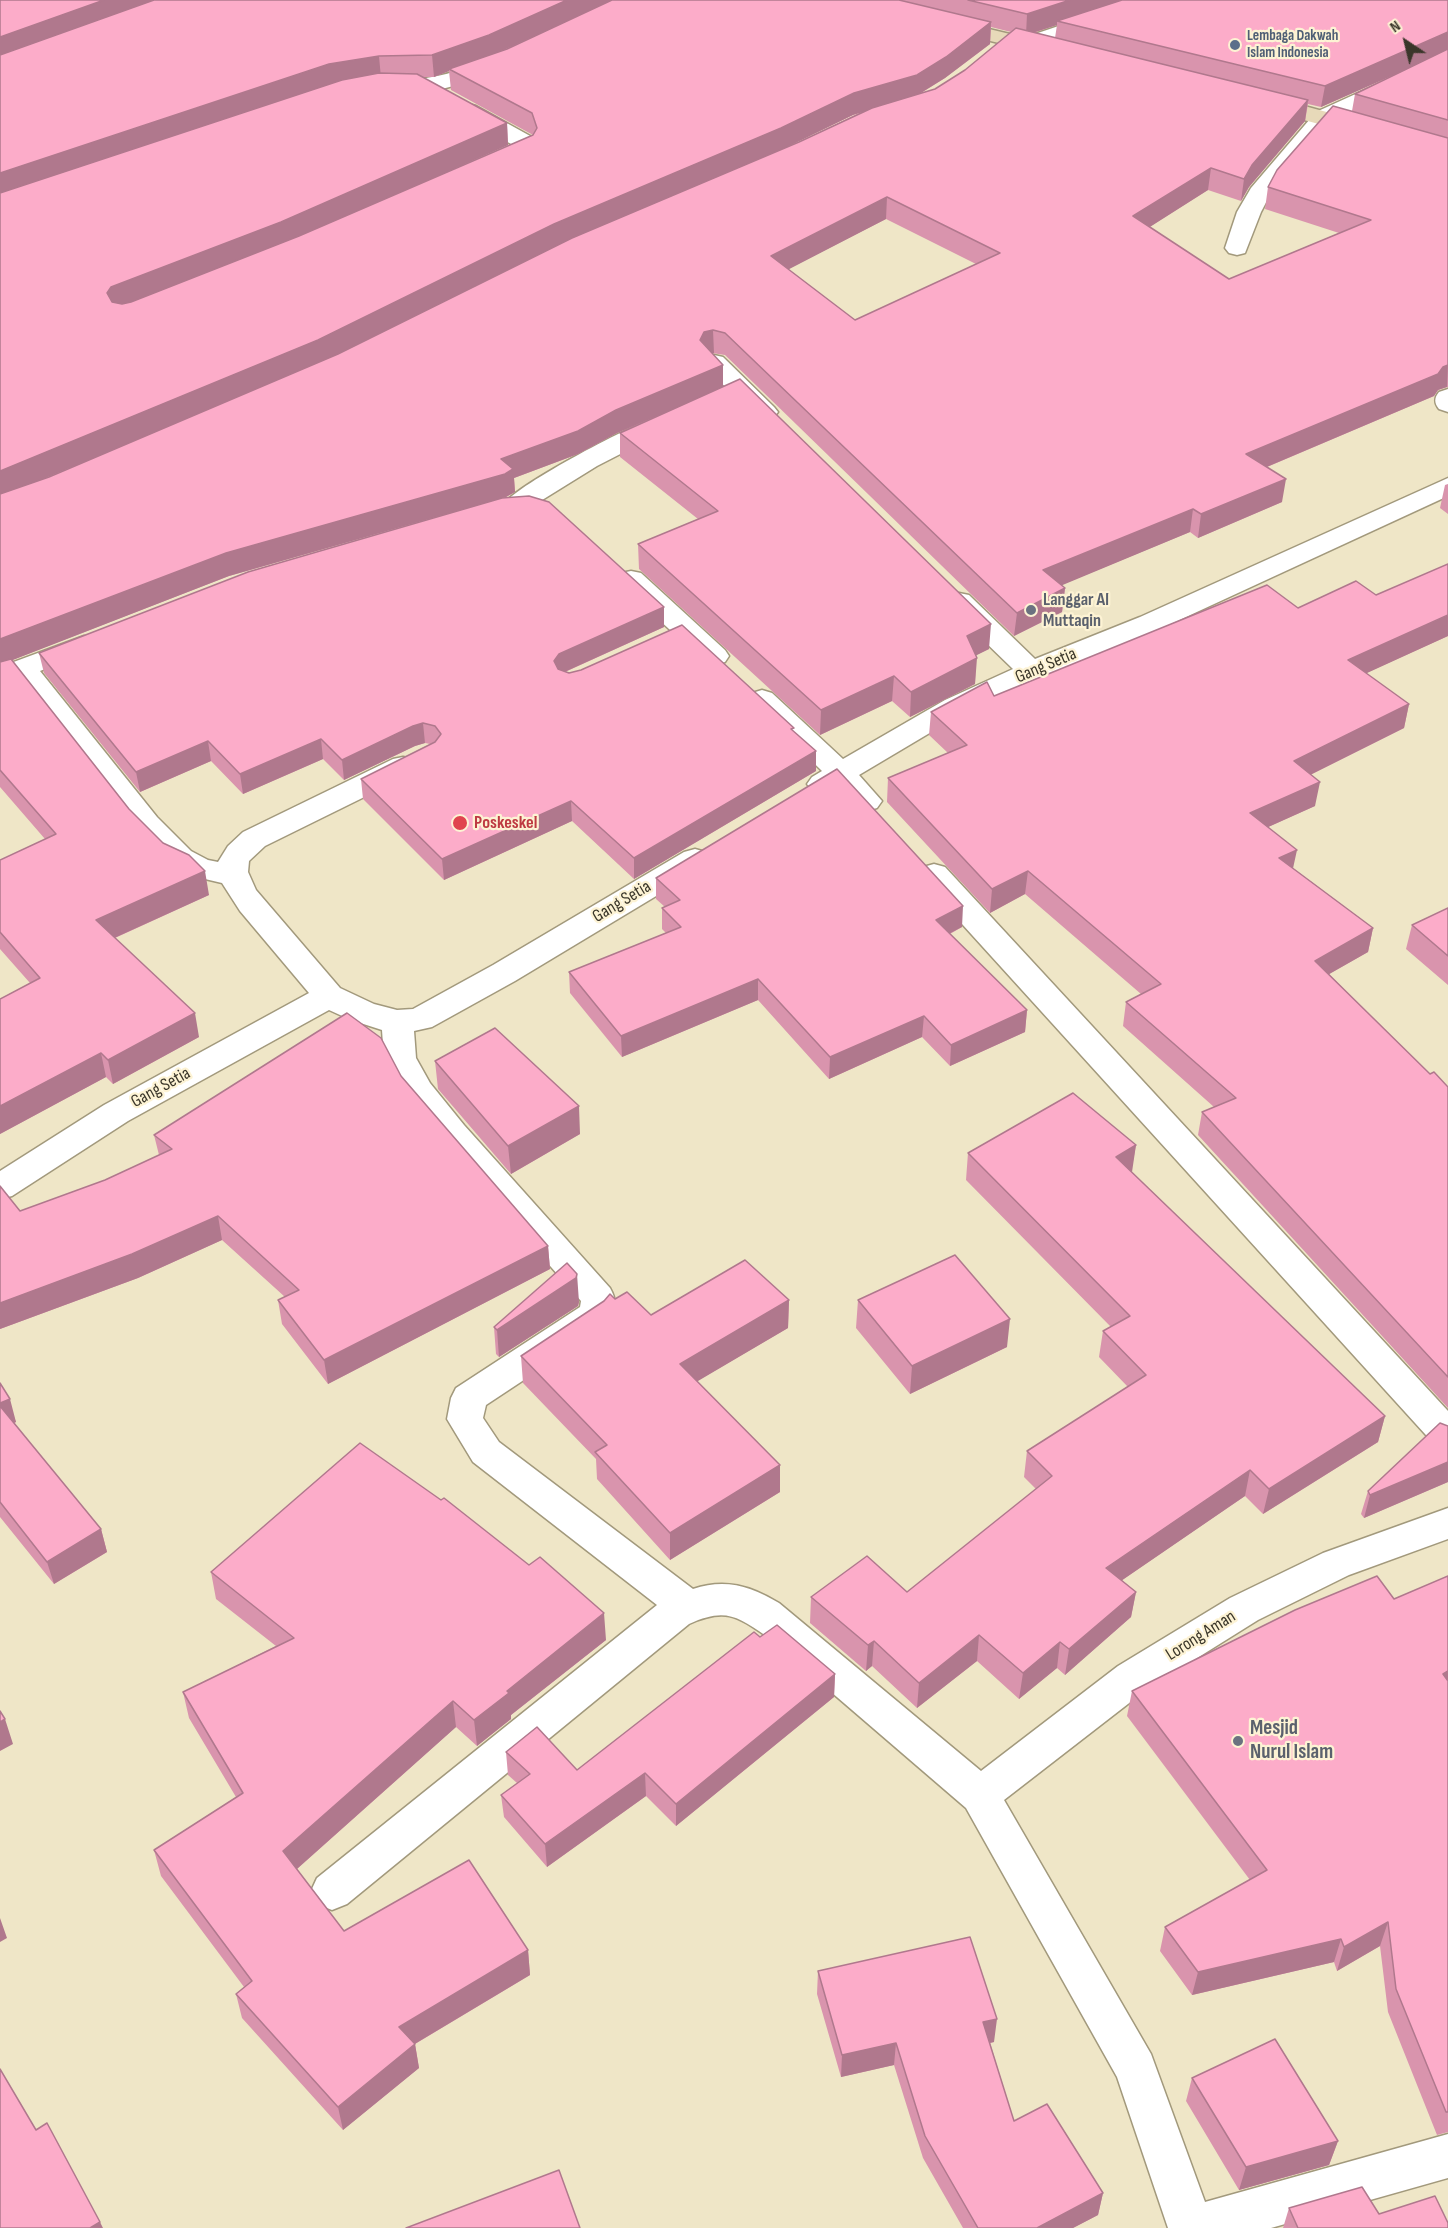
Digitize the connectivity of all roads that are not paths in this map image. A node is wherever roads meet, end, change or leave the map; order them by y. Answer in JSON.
{"nodes":[{"id":1,"x":1157,"y":0,"type":"edge"},
{"id":2,"x":922,"y":19,"type":"edge"},
{"id":3,"x":1018,"y":42,"type":"junction"},
{"id":4,"x":1061,"y":51,"type":"edge"},
{"id":5,"x":991,"y":56,"type":"edge"},
{"id":6,"x":509,"y":58,"type":"edge"},
{"id":7,"x":1448,"y":58,"type":"edge"},
{"id":8,"x":373,"y":87,"type":"edge"},
{"id":9,"x":424,"y":87,"type":"junction"},
{"id":10,"x":1242,"y":97,"type":"edge"},
{"id":11,"x":1324,"y":117,"type":"junction"},
{"id":12,"x":1448,"y":152,"type":"edge"},
{"id":13,"x":477,"y":172,"type":"edge"},
{"id":14,"x":1237,"y":248,"type":"dead end"},
{"id":15,"x":714,"y":362,"type":"edge"},
{"id":16,"x":744,"y":391,"type":"junction"},
{"id":17,"x":1448,"y":397,"type":"edge"},
{"id":18,"x":715,"y":402,"type":"edge"},
{"id":19,"x":1448,"y":404,"type":"edge"},
{"id":20,"x":686,"y":412,"type":"edge"},
{"id":21,"x":787,"y":432,"type":"edge"},
{"id":22,"x":1448,"y":486,"type":"edge"},
{"id":23,"x":550,"y":508,"type":"edge"},
{"id":24,"x":611,"y":561,"type":"edge"},
{"id":25,"x":938,"y":580,"type":"edge"},
{"id":26,"x":106,"y":635,"type":"edge"},
{"id":27,"x":1031,"y":671,"type":"junction"},
{"id":28,"x":11,"y":673,"type":"edge"},
{"id":29,"x":426,"y":754,"type":"edge"},
{"id":30,"x":840,"y":772,"type":"junction"},
{"id":31,"x":795,"y":801,"type":"edge"},
{"id":32,"x":889,"y":825,"type":"edge"},
{"id":33,"x":715,"y":847,"type":"edge"},
{"id":34,"x":913,"y":852,"type":"edge"},
{"id":35,"x":235,"y":876,"type":"junction"},
{"id":36,"x":329,"y":996,"type":"junction"},
{"id":37,"x":397,"y":1023,"type":"junction"},
{"id":38,"x":0,"y":1187,"type":"edge"},
{"id":39,"x":1448,"y":1435,"type":"edge"},
{"id":40,"x":1448,"y":1524,"type":"edge"},
{"id":41,"x":688,"y":1606,"type":"junction"},
{"id":42,"x":980,"y":1795,"type":"junction"},
{"id":43,"x":332,"y":1891,"type":"dead end"},
{"id":44,"x":1448,"y":2156,"type":"edge"},
{"id":45,"x":1192,"y":2228,"type":"edge"}],
"edges":[{"from":1,"to":3,"type":"street"},
{"from":2,"to":3,"type":"main road"},
{"from":3,"to":4,"type":"main road"},
{"from":3,"to":5,"type":"street"},
{"from":6,"to":9,"type":"street"},
{"from":7,"to":11,"type":"street"},
{"from":8,"to":9,"type":"street"},
{"from":9,"to":13,"type":"street"},
{"from":10,"to":11,"type":"main road"},
{"from":11,"to":12,"type":"main road"},
{"from":11,"to":14,"type":"street"},
{"from":15,"to":16,"type":"street"},
{"from":16,"to":18,"type":"street"},
{"from":16,"to":21,"type":"street"},
{"from":17,"to":19,"type":"street"},
{"from":20,"to":23,"type":"street"},
{"from":22,"to":27,"type":"street","name":"Gang Setia"},
{"from":24,"to":30,"type":"street"},
{"from":25,"to":27,"type":"street"},
{"from":26,"to":28,"type":"street"},
{"from":27,"to":30,"type":"street","name":"Gang Setia"},
{"from":28,"to":35,"type":"street"},
{"from":29,"to":35,"type":"street"},
{"from":30,"to":31,"type":"street","name":"Gang Setia"},
{"from":30,"to":32,"type":"street"},
{"from":33,"to":37,"type":"street","name":"Gang Setia"},
{"from":34,"to":39,"type":"street"},
{"from":35,"to":36,"type":"street"},
{"from":36,"to":37,"type":"street"},
{"from":36,"to":38,"type":"street","name":"Gang Setia"},
{"from":37,"to":41,"type":"street"},
{"from":40,"to":42,"type":"street","name":"Lorong Aman"},
{"from":41,"to":42,"type":"street"},
{"from":41,"to":43,"type":"street"},
{"from":42,"to":45,"type":"street"},
{"from":44,"to":45,"type":"street"}]}
